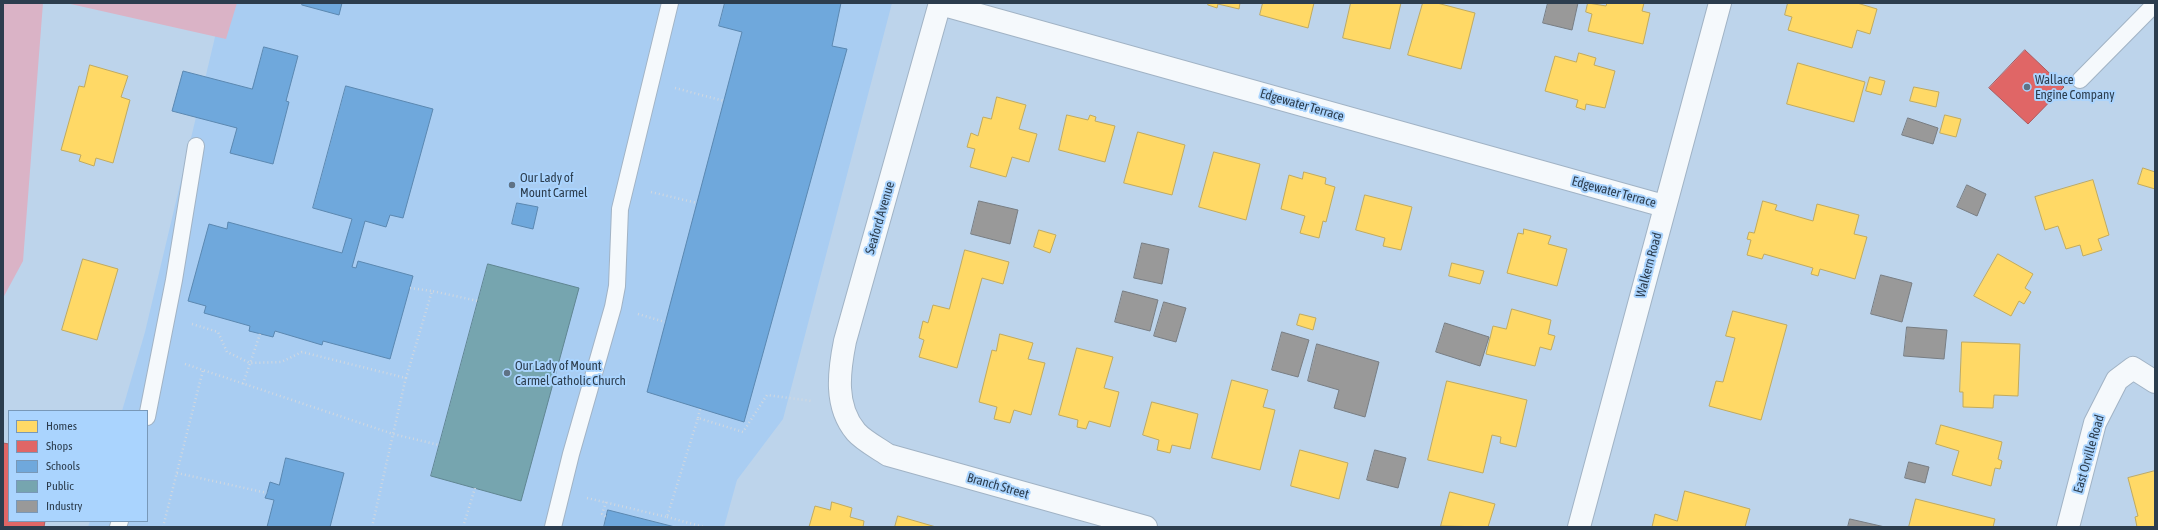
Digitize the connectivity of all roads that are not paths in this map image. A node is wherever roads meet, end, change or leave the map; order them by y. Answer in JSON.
{"nodes":[{"id":1,"x":670,"y":3,"type":"edge"},
{"id":2,"x":1720,"y":3,"type":"edge"},
{"id":3,"x":940,"y":4,"type":"edge"},
{"id":4,"x":2155,"y":4,"type":"edge"},
{"id":5,"x":2080,"y":80,"type":"dead end"},
{"id":6,"x":196,"y":146,"type":"dead end"},
{"id":7,"x":1664,"y":206,"type":"junction"},
{"id":8,"x":2155,"y":382,"type":"edge"},
{"id":9,"x":148,"y":412,"type":"edge"},
{"id":10,"x":856,"y":432,"type":"joint"},
{"id":11,"x":553,"y":527,"type":"edge"},
{"id":12,"x":1146,"y":527,"type":"edge"},
{"id":13,"x":1579,"y":527,"type":"edge"},
{"id":14,"x":2068,"y":527,"type":"edge"}],
"edges":[{"from":1,"to":11,"type":"lane"},
{"from":2,"to":7,"type":"street","name":"Walkern Road"},
{"from":3,"to":7,"type":"street","name":"Edgewater Terrace"},
{"from":3,"to":10,"type":"street","name":"Seaford Avenue"},
{"from":4,"to":5,"type":"lane"},
{"from":6,"to":9,"type":"lane"},
{"from":7,"to":13,"type":"street","name":"Walkern Road"},
{"from":8,"to":14,"type":"street","name":"East Orville Road"},
{"from":10,"to":12,"type":"street","name":"Branch Street"}]}
